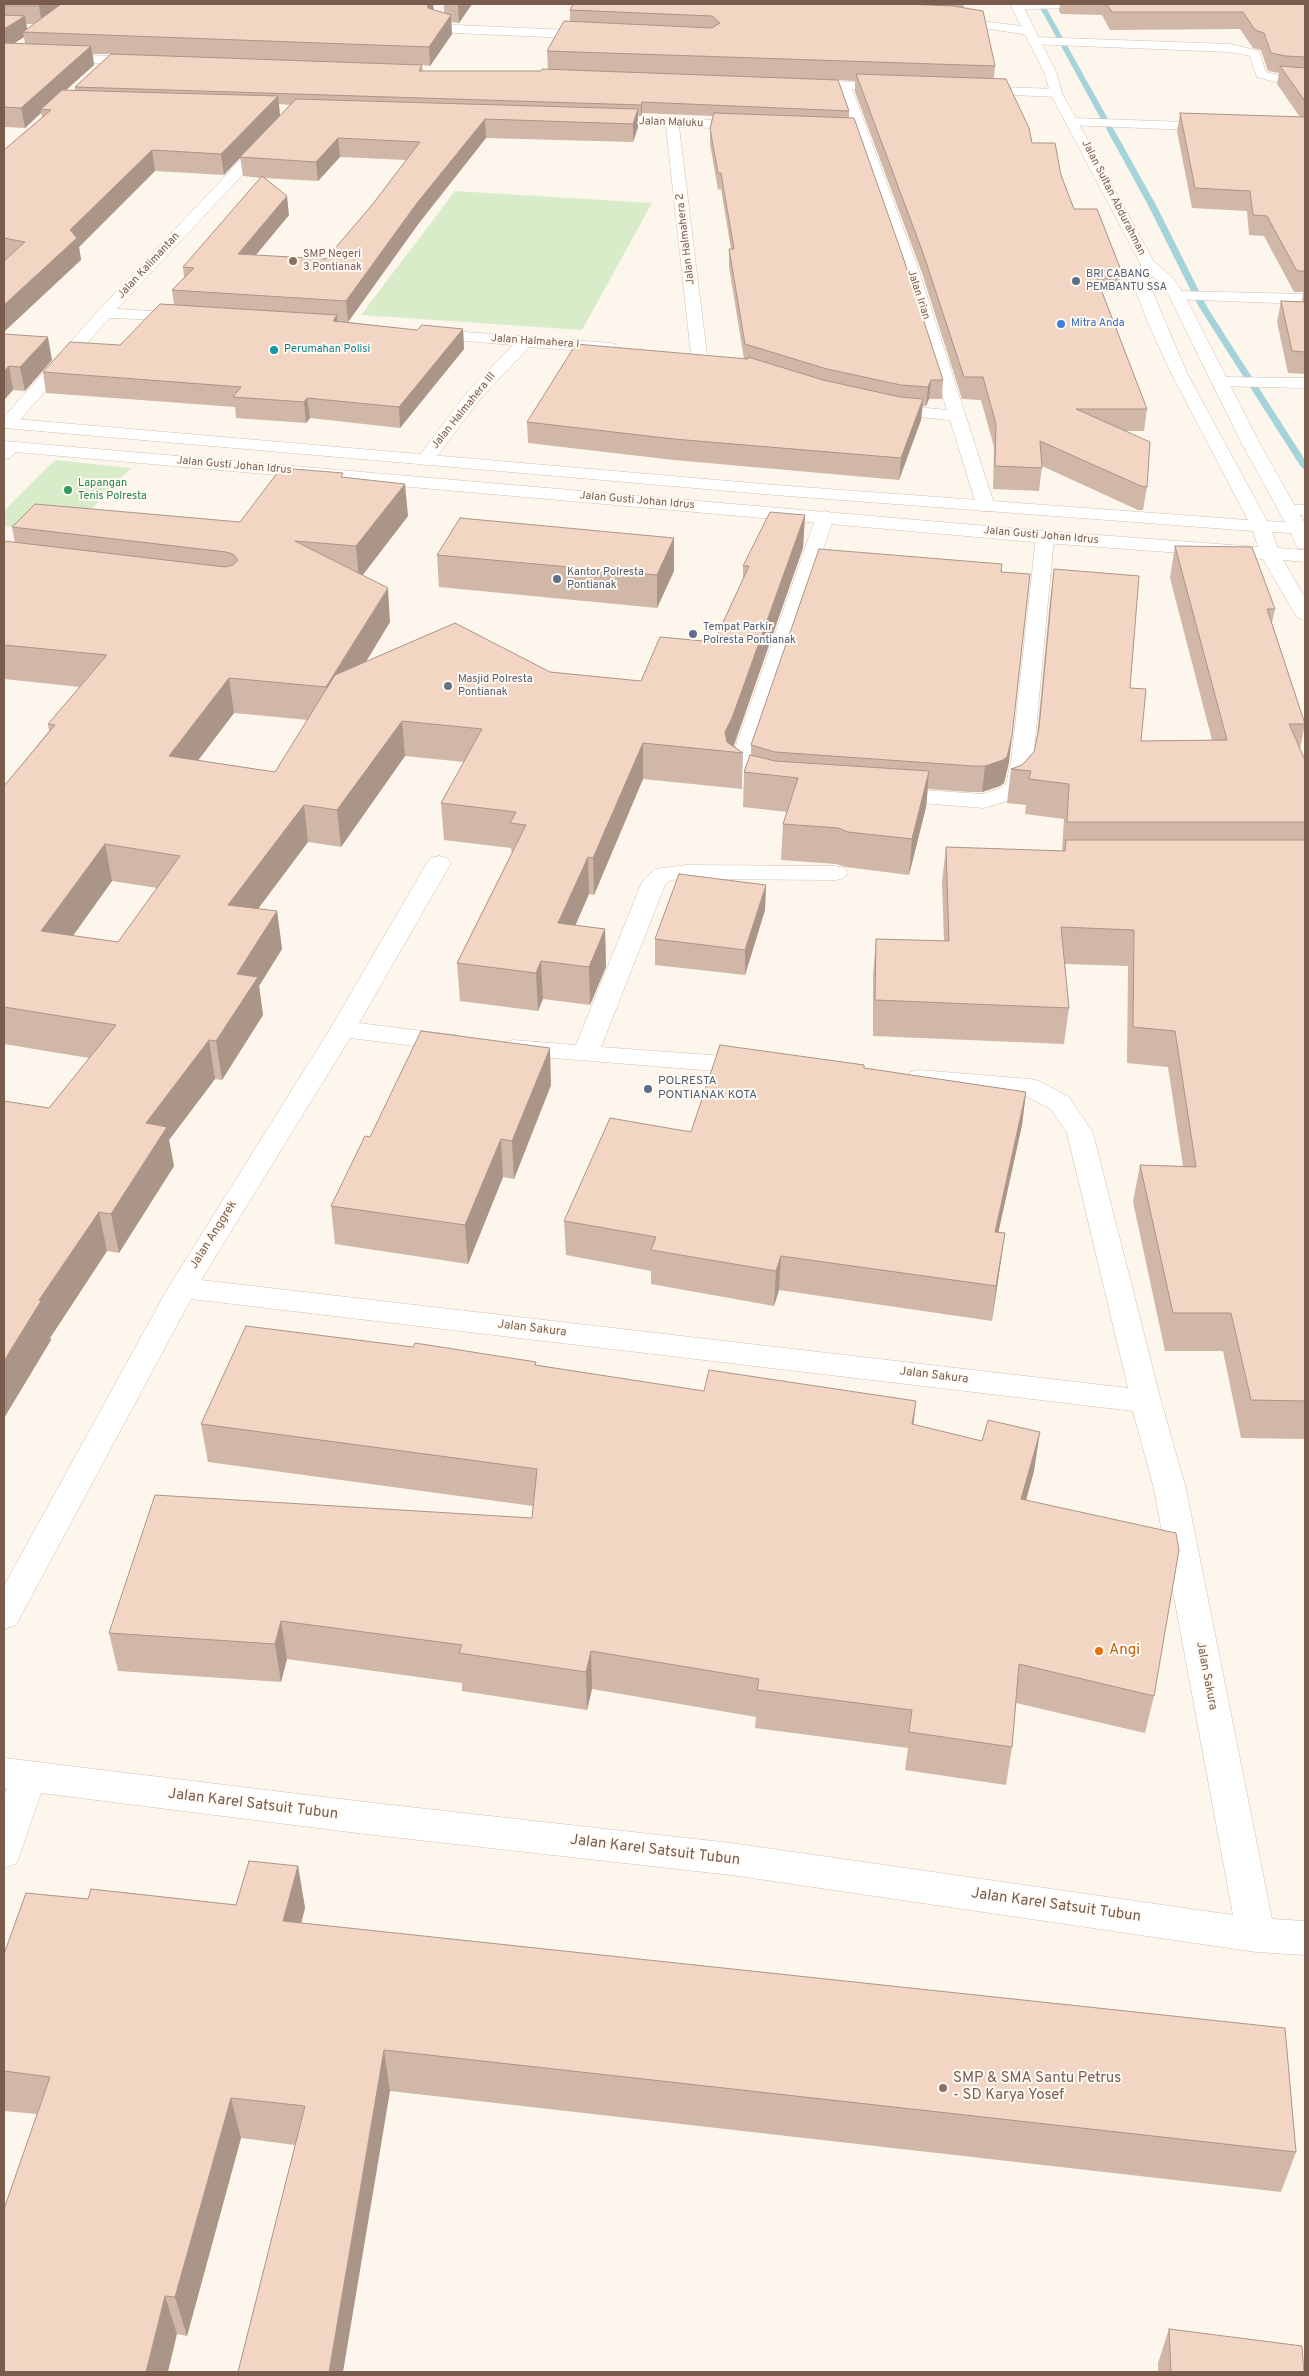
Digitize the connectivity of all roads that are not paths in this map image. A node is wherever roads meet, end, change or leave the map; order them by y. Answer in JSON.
{"nodes":[{"id":1,"x":1017,"y":5,"type":"edge"},
{"id":2,"x":1048,"y":5,"type":"edge"},
{"id":3,"x":1105,"y":5,"type":"edge"},
{"id":4,"x":450,"y":7,"type":"edge"},
{"id":5,"x":429,"y":8,"type":"edge"},
{"id":6,"x":934,"y":20,"type":"edge"},
{"id":7,"x":603,"y":36,"type":"edge"},
{"id":8,"x":1033,"y":37,"type":"junction"},
{"id":9,"x":24,"y":46,"type":"edge"},
{"id":10,"x":6,"y":56,"type":"edge"},
{"id":11,"x":109,"y":60,"type":"junction"},
{"id":12,"x":159,"y":62,"type":"edge"},
{"id":13,"x":96,"y":72,"type":"edge"},
{"id":14,"x":1305,"y":80,"type":"edge"},
{"id":15,"x":786,"y":84,"type":"edge"},
{"id":16,"x":844,"y":85,"type":"junction"},
{"id":17,"x":902,"y":87,"type":"edge"},
{"id":18,"x":960,"y":89,"type":"edge"},
{"id":19,"x":1056,"y":93,"type":"junction"},
{"id":20,"x":582,"y":120,"type":"edge"},
{"id":21,"x":1074,"y":122,"type":"junction"},
{"id":22,"x":672,"y":123,"type":"junction"},
{"id":23,"x":281,"y":125,"type":"edge"},
{"id":24,"x":761,"y":125,"type":"edge"},
{"id":25,"x":1226,"y":128,"type":"edge"},
{"id":26,"x":1148,"y":265,"type":"junction"},
{"id":27,"x":1178,"y":296,"type":"junction"},
{"id":28,"x":1305,"y":299,"type":"edge"},
{"id":29,"x":105,"y":312,"type":"junction"},
{"id":30,"x":203,"y":319,"type":"edge"},
{"id":31,"x":408,"y":333,"type":"edge"},
{"id":32,"x":526,"y":341,"type":"junction"},
{"id":33,"x":622,"y":349,"type":"edge"},
{"id":34,"x":680,"y":354,"type":"edge"},
{"id":35,"x":699,"y":355,"type":"junction"},
{"id":36,"x":718,"y":362,"type":"edge"},
{"id":37,"x":1222,"y":382,"type":"junction"},
{"id":38,"x":1305,"y":384,"type":"edge"},
{"id":39,"x":870,"y":405,"type":"edge"},
{"id":40,"x":957,"y":416,"type":"junction"},
{"id":41,"x":5,"y":423,"type":"edge"},
{"id":42,"x":6,"y":449,"type":"edge"},
{"id":43,"x":425,"y":460,"type":"junction"},
{"id":44,"x":626,"y":478,"type":"junction"},
{"id":45,"x":616,"y":499,"type":"junction"},
{"id":46,"x":986,"y":507,"type":"junction"},
{"id":47,"x":1297,"y":510,"type":"edge"},
{"id":48,"x":825,"y":517,"type":"junction"},
{"id":49,"x":1261,"y":527,"type":"junction"},
{"id":50,"x":1298,"y":528,"type":"junction"},
{"id":51,"x":1045,"y":536,"type":"junction"},
{"id":52,"x":1305,"y":547,"type":"edge"},
{"id":53,"x":1270,"y":554,"type":"junction"},
{"id":54,"x":1305,"y":556,"type":"edge"},
{"id":55,"x":1305,"y":614,"type":"edge"},
{"id":56,"x":803,"y":789,"type":"edge"},
{"id":57,"x":873,"y":794,"type":"edge"},
{"id":58,"x":439,"y":863,"type":"dead end"},
{"id":59,"x":836,"y":873,"type":"dead end"},
{"id":60,"x":343,"y":1029,"type":"junction"},
{"id":61,"x":586,"y":1053,"type":"junction"},
{"id":62,"x":774,"y":1067,"type":"edge"},
{"id":63,"x":892,"y":1076,"type":"edge"},
{"id":64,"x":182,"y":1288,"type":"junction"},
{"id":65,"x":1146,"y":1401,"type":"junction"},
{"id":66,"x":4,"y":1616,"type":"edge"},
{"id":67,"x":16,"y":1775,"type":"edge"},
{"id":68,"x":4,"y":1852,"type":"edge"},
{"id":69,"x":1256,"y":1934,"type":"junction"},
{"id":70,"x":1305,"y":1938,"type":"edge"}],
"edges":[{"from":1,"to":2,"type":"street"},
{"from":1,"to":8,"type":"street","name":"Jalan Sultan Abdurahman"},
{"from":2,"to":3,"type":"street"},
{"from":4,"to":5,"type":"street"},
{"from":4,"to":7,"type":"street"},
{"from":6,"to":8,"type":"street"},
{"from":8,"to":14,"type":"street"},
{"from":8,"to":19,"type":"street","name":"Jalan Sultan Abdurahman"},
{"from":9,"to":10,"type":"street"},
{"from":10,"to":11,"type":"street"},
{"from":11,"to":12,"type":"street"},
{"from":11,"to":13,"type":"street"},
{"from":15,"to":16,"type":"street"},
{"from":16,"to":17,"type":"street"},
{"from":16,"to":40,"type":"street","name":"Jalan Irian"},
{"from":18,"to":19,"type":"street"},
{"from":19,"to":21,"type":"street","name":"Jalan Sultan Abdurahman"},
{"from":20,"to":22,"type":"street","name":"Jalan Maluku"},
{"from":21,"to":25,"type":"street"},
{"from":21,"to":26,"type":"street","name":"Jalan Sultan Abdurahman"},
{"from":22,"to":24,"type":"street","name":"Jalan Maluku"},
{"from":22,"to":35,"type":"street","name":"Jalan Halmahera 2"},
{"from":23,"to":29,"type":"street","name":"Jalan Kalimantan"},
{"from":26,"to":27,"type":"street"},
{"from":26,"to":49,"type":"street","name":"Jalan Sultan Abdurahman"},
{"from":27,"to":28,"type":"street"},
{"from":27,"to":37,"type":"street"},
{"from":29,"to":30,"type":"street"},
{"from":29,"to":41,"type":"street","name":"Jalan Kalimantan"},
{"from":31,"to":32,"type":"street","name":"Jalan Halmahera I"},
{"from":32,"to":33,"type":"street","name":"Jalan Halmahera I"},
{"from":32,"to":43,"type":"street","name":"Jalan Halmahera III"},
{"from":34,"to":35,"type":"street"},
{"from":35,"to":36,"type":"street"},
{"from":37,"to":38,"type":"street"},
{"from":37,"to":47,"type":"street"},
{"from":39,"to":40,"type":"street"},
{"from":40,"to":46,"type":"street","name":"Jalan Irian"},
{"from":41,"to":43,"type":"street","name":"Jalan Gusti Johan Idrus"},
{"from":42,"to":45,"type":"street","name":"Jalan Gusti Johan Idrus"},
{"from":43,"to":44,"type":"street","name":"Jalan Gusti Johan Idrus"},
{"from":44,"to":45,"type":"street"},
{"from":44,"to":46,"type":"street","name":"Jalan Gusti Johan Idrus"},
{"from":45,"to":48,"type":"street","name":"Jalan Gusti Johan Idrus"},
{"from":46,"to":49,"type":"street","name":"Jalan Gusti Johan Idrus"},
{"from":47,"to":50,"type":"street"},
{"from":48,"to":51,"type":"street","name":"Jalan Gusti Johan Idrus"},
{"from":48,"to":56,"type":"street"},
{"from":49,"to":50,"type":"street","name":"Jalan Gusti Johan Idrus"},
{"from":49,"to":53,"type":"street","name":"Jalan Sultan Abdurahman"},
{"from":50,"to":52,"type":"street"},
{"from":51,"to":53,"type":"street","name":"Jalan Gusti Johan Idrus"},
{"from":51,"to":57,"type":"street"},
{"from":53,"to":54,"type":"street","name":"Jalan Gusti Johan Idrus"},
{"from":53,"to":55,"type":"street"},
{"from":58,"to":60,"type":"street","name":"Jalan Anggrek"},
{"from":59,"to":61,"type":"street"},
{"from":60,"to":61,"type":"street"},
{"from":60,"to":64,"type":"street","name":"Jalan Anggrek"},
{"from":61,"to":62,"type":"street"},
{"from":63,"to":65,"type":"street"},
{"from":64,"to":65,"type":"street","name":"Jalan Sakura"},
{"from":64,"to":66,"type":"street","name":"Jalan Anggrek"},
{"from":65,"to":69,"type":"street","name":"Jalan Sakura"},
{"from":67,"to":68,"type":"street"},
{"from":67,"to":69,"type":"street","name":"Jalan Karel Satsuit Tubun"},
{"from":69,"to":70,"type":"street","name":"Jalan Karel Satsuit Tubun"}]}
